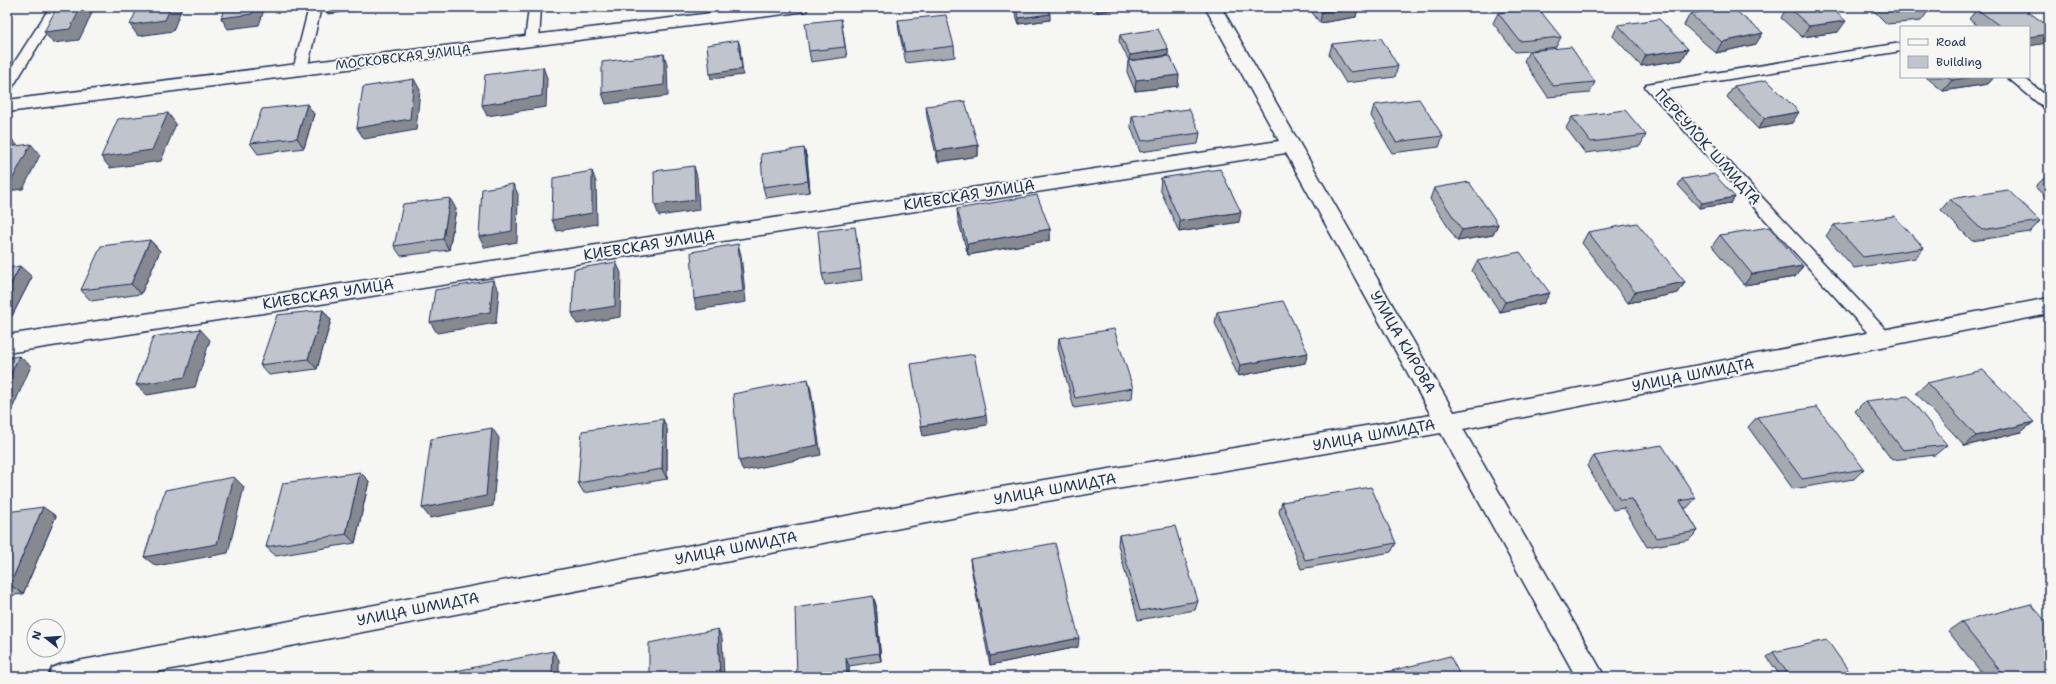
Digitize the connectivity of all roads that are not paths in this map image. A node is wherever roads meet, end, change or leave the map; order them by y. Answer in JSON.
{"nodes":[{"id":1,"x":56,"y":7,"type":"edge"},
{"id":2,"x":314,"y":7,"type":"edge"},
{"id":3,"x":535,"y":7,"type":"edge"},
{"id":4,"x":800,"y":7,"type":"edge"},
{"id":5,"x":1213,"y":7,"type":"edge"},
{"id":6,"x":532,"y":41,"type":"junction"},
{"id":7,"x":1900,"y":47,"type":"edge"},
{"id":8,"x":300,"y":70,"type":"junction"},
{"id":9,"x":2015,"y":78,"type":"edge"},
{"id":10,"x":7,"y":85,"type":"edge"},
{"id":11,"x":2049,"y":105,"type":"edge"},
{"id":12,"x":7,"y":106,"type":"edge"},
{"id":13,"x":1290,"y":146,"type":"junction"},
{"id":14,"x":2049,"y":306,"type":"edge"},
{"id":15,"x":1883,"y":338,"type":"junction"},
{"id":16,"x":7,"y":344,"type":"edge"},
{"id":17,"x":1449,"y":422,"type":"junction"},
{"id":18,"x":62,"y":677,"type":"edge"},
{"id":19,"x":1591,"y":677,"type":"edge"}],
"edges":[{"from":1,"to":10,"type":"lane"},
{"from":2,"to":8,"type":"lane"},
{"from":3,"to":6,"type":"lane"},
{"from":4,"to":6,"type":"street","name":"МОСКОВСКАЯ УЛИЦА"},
{"from":5,"to":13,"type":"street","name":"УЛИЦА КИРОВА"},
{"from":6,"to":8,"type":"street","name":"МОСКОВСКАЯ УЛИЦА"},
{"from":7,"to":15,"type":"lane","name":"ПЕРЕУЛОК ШМИДТА"},
{"from":8,"to":12,"type":"street","name":"МОСКОВСКАЯ УЛИЦА"},
{"from":9,"to":11,"type":"lane"},
{"from":13,"to":16,"type":"street","name":"КИЕВСКАЯ УЛИЦА"},
{"from":13,"to":17,"type":"street","name":"УЛИЦА КИРОВА"},
{"from":14,"to":15,"type":"street","name":"УЛИЦА ШМИДТА"},
{"from":15,"to":17,"type":"street","name":"УЛИЦА ШМИДТА"},
{"from":17,"to":18,"type":"street","name":"УЛИЦА ШМИДТА"},
{"from":17,"to":19,"type":"street","name":"УЛИЦА КИРОВА"}]}
